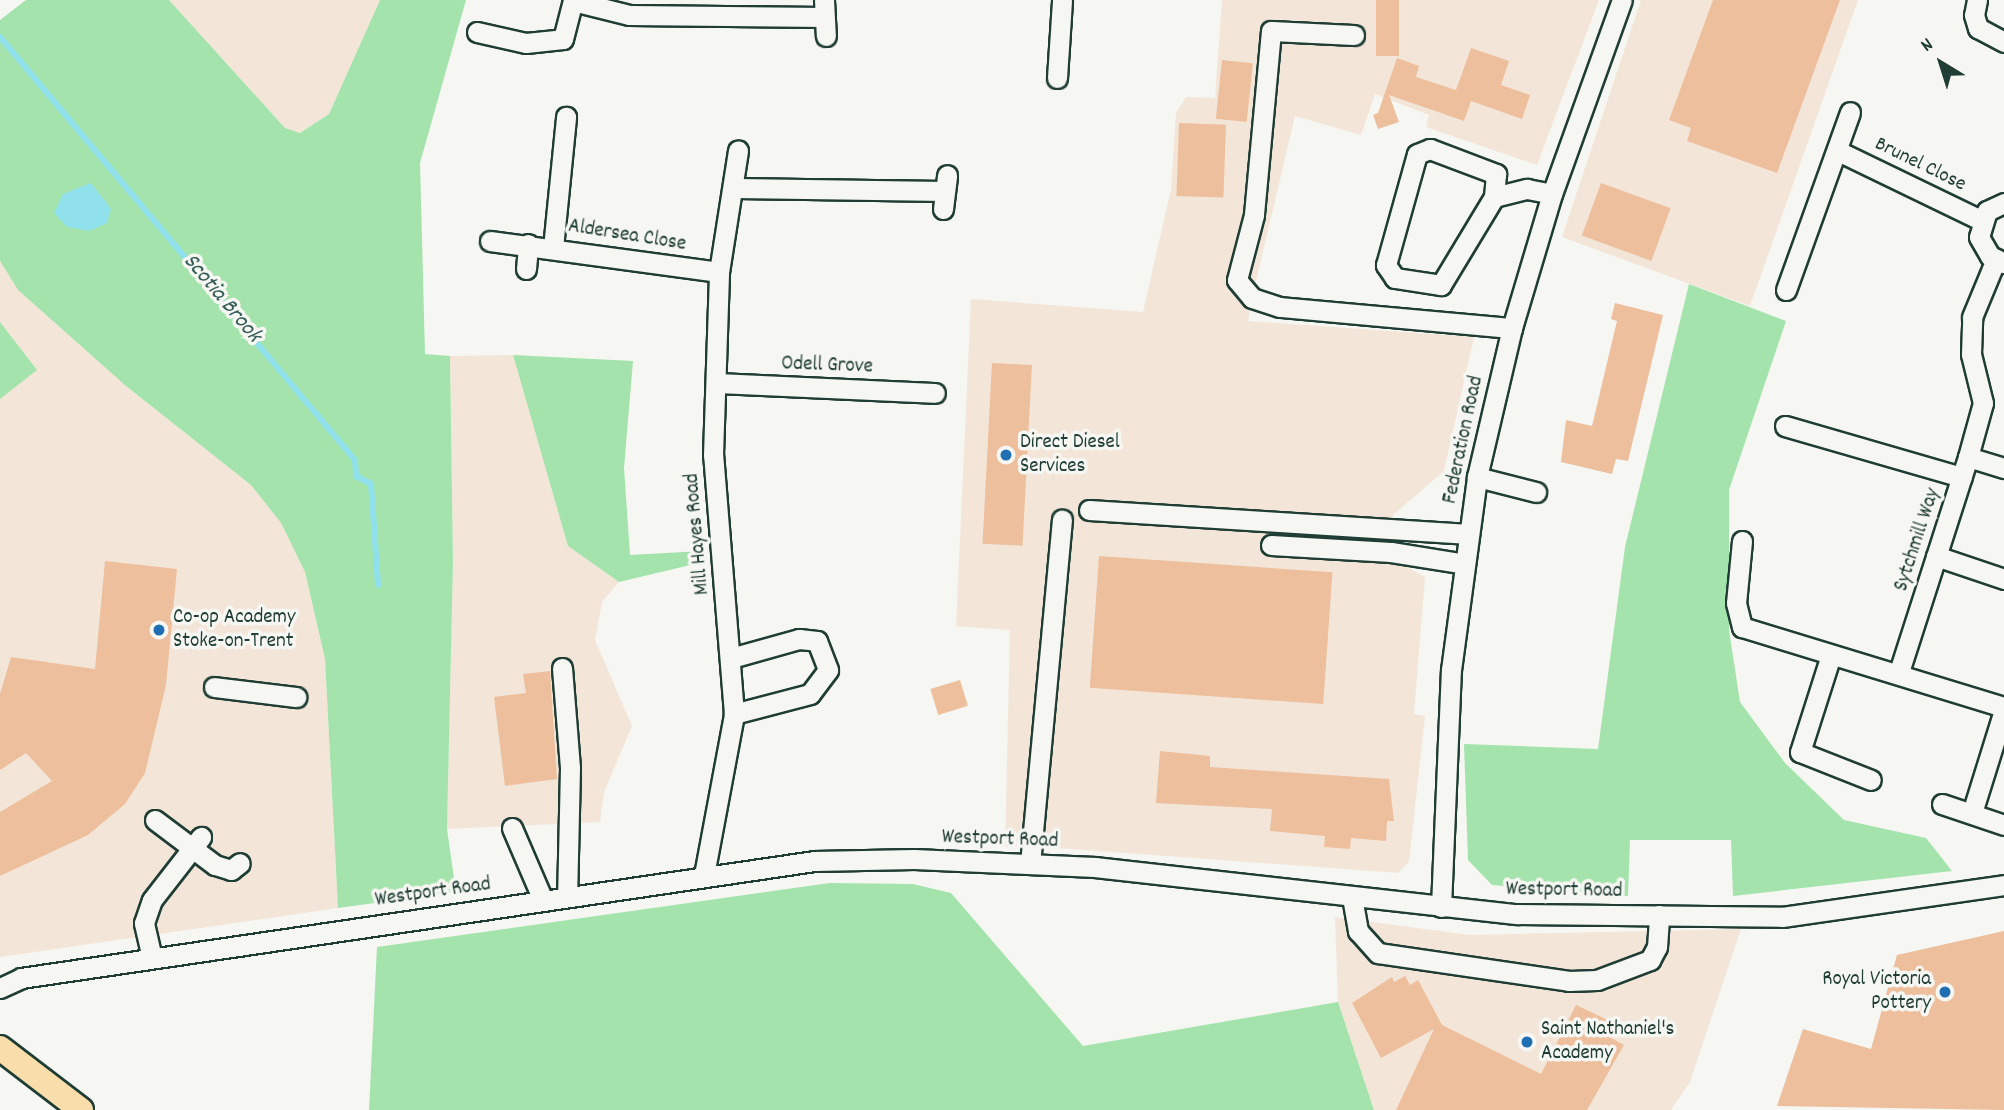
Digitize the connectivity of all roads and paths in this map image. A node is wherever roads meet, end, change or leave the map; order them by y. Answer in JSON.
{"nodes":[{"id":1,"x":1062,"y":0,"type":"edge"},
{"id":2,"x":1622,"y":0,"type":"edge"},
{"id":3,"x":1977,"y":0,"type":"edge"},
{"id":4,"x":573,"y":1,"type":"edge"},
{"id":5,"x":825,"y":18,"type":"edge"},
{"id":6,"x":477,"y":32,"type":"dead end"},
{"id":7,"x":1354,"y":35,"type":"dead end"},
{"id":8,"x":2004,"y":41,"type":"edge"},
{"id":9,"x":1057,"y":78,"type":"dead end"},
{"id":10,"x":1850,"y":113,"type":"dead end"},
{"id":11,"x":566,"y":117,"type":"dead end"},
{"id":12,"x":738,"y":150,"type":"dead end"},
{"id":13,"x":1838,"y":151,"type":"junction"},
{"id":14,"x":1496,"y":174,"type":"junction"},
{"id":15,"x":736,"y":188,"type":"junction"},
{"id":16,"x":1527,"y":189,"type":"junction"},
{"id":17,"x":945,"y":192,"type":"dead end"},
{"id":18,"x":1552,"y":194,"type":"junction"},
{"id":19,"x":1494,"y":197,"type":"junction"},
{"id":20,"x":2004,"y":202,"type":"edge"},
{"id":21,"x":1981,"y":220,"type":"junction"},
{"id":22,"x":490,"y":240,"type":"dead end"},
{"id":23,"x":528,"y":244,"type":"junction"},
{"id":24,"x":553,"y":248,"type":"junction"},
{"id":25,"x":2000,"y":261,"type":"edge"},
{"id":26,"x":526,"y":269,"type":"dead end"},
{"id":27,"x":719,"y":272,"type":"junction"},
{"id":28,"x":1786,"y":290,"type":"dead end"},
{"id":29,"x":1512,"y":328,"type":"junction"},
{"id":30,"x":716,"y":383,"type":"junction"},
{"id":31,"x":935,"y":393,"type":"dead end"},
{"id":32,"x":1786,"y":426,"type":"dead end"},
{"id":33,"x":1968,"y":457,"type":"junction"},
{"id":34,"x":2004,"y":468,"type":"edge"},
{"id":35,"x":1477,"y":477,"type":"junction"},
{"id":36,"x":1962,"y":477,"type":"junction"},
{"id":37,"x":1536,"y":492,"type":"dead end"},
{"id":38,"x":1088,"y":510,"type":"dead end"},
{"id":39,"x":1062,"y":519,"type":"dead end"},
{"id":40,"x":1469,"y":534,"type":"junction"},
{"id":41,"x":1742,"y":541,"type":"dead end"},
{"id":42,"x":1271,"y":545,"type":"dead end"},
{"id":43,"x":1936,"y":556,"type":"junction"},
{"id":44,"x":1465,"y":564,"type":"junction"},
{"id":45,"x":2004,"y":579,"type":"edge"},
{"id":46,"x":1831,"y":655,"type":"junction"},
{"id":47,"x":732,"y":658,"type":"junction"},
{"id":48,"x":562,"y":668,"type":"dead end"},
{"id":49,"x":1899,"y":672,"type":"junction"},
{"id":50,"x":214,"y":687,"type":"dead end"},
{"id":51,"x":296,"y":697,"type":"dead end"},
{"id":52,"x":2004,"y":709,"type":"edge"},
{"id":53,"x":734,"y":714,"type":"junction"},
{"id":54,"x":1871,"y":780,"type":"dead end"},
{"id":55,"x":1942,"y":804,"type":"dead end"},
{"id":56,"x":1972,"y":813,"type":"junction"},
{"id":57,"x":155,"y":820,"type":"dead end"},
{"id":58,"x":2004,"y":825,"type":"edge"},
{"id":59,"x":512,"y":828,"type":"dead end"},
{"id":60,"x":196,"y":843,"type":"junction"},
{"id":61,"x":240,"y":863,"type":"dead end"},
{"id":62,"x":1030,"y":864,"type":"junction"},
{"id":63,"x":704,"y":875,"type":"junction"},
{"id":64,"x":2004,"y":885,"type":"edge"},
{"id":65,"x":567,"y":896,"type":"junction"},
{"id":66,"x":1352,"y":897,"type":"junction"},
{"id":67,"x":543,"y":900,"type":"junction"},
{"id":68,"x":1441,"y":907,"type":"junction"},
{"id":69,"x":1659,"y":915,"type":"junction"},
{"id":70,"x":152,"y":958,"type":"junction"},
{"id":71,"x":0,"y":988,"type":"edge"},
{"id":72,"x":0,"y":1048,"type":"edge"},
{"id":73,"x":81,"y":1110,"type":"edge"}],
"edges":[{"from":1,"to":9,"type":"street"},
{"from":2,"to":18,"type":"street","name":"Federation Road"},
{"from":3,"to":8,"type":"street"},
{"from":4,"to":5,"type":"street"},
{"from":4,"to":6,"type":"street"},
{"from":7,"to":29,"type":"street"},
{"from":10,"to":13,"type":"street"},
{"from":11,"to":24,"type":"street"},
{"from":12,"to":15,"type":"street","name":"Mill Hayes Road"},
{"from":13,"to":21,"type":"street","name":"Brunel Close"},
{"from":13,"to":28,"type":"street"},
{"from":14,"to":16,"type":"street"},
{"from":14,"to":19,"type":"street"},
{"from":14,"to":19,"type":"street"},
{"from":15,"to":17,"type":"street"},
{"from":15,"to":27,"type":"street","name":"Mill Hayes Road"},
{"from":16,"to":18,"type":"street"},
{"from":16,"to":19,"type":"street"},
{"from":18,"to":29,"type":"street","name":"Federation Road"},
{"from":20,"to":21,"type":"street"},
{"from":21,"to":25,"type":"street"},
{"from":22,"to":23,"type":"street","name":"Aldersea Close"},
{"from":23,"to":24,"type":"street","name":"Aldersea Close"},
{"from":23,"to":26,"type":"street"},
{"from":24,"to":27,"type":"street","name":"Aldersea Close"},
{"from":25,"to":33,"type":"street","name":"Sytchmill Way"},
{"from":27,"to":30,"type":"street","name":"Mill Hayes Road"},
{"from":29,"to":35,"type":"street","name":"Federation Road"},
{"from":30,"to":31,"type":"street","name":"Odell Grove"},
{"from":30,"to":47,"type":"street","name":"Mill Hayes Road"},
{"from":32,"to":36,"type":"street"},
{"from":33,"to":34,"type":"street"},
{"from":33,"to":36,"type":"street","name":"Sytchmill Way"},
{"from":35,"to":37,"type":"street"},
{"from":35,"to":40,"type":"street","name":"Federation Road"},
{"from":36,"to":43,"type":"street","name":"Sytchmill Way"},
{"from":38,"to":40,"type":"street"},
{"from":39,"to":62,"type":"street"},
{"from":40,"to":44,"type":"street","name":"Federation Road"},
{"from":41,"to":46,"type":"street"},
{"from":42,"to":44,"type":"street"},
{"from":43,"to":45,"type":"street"},
{"from":43,"to":49,"type":"street","name":"Sytchmill Way"},
{"from":44,"to":68,"type":"street","name":"Federation Road"},
{"from":46,"to":49,"type":"street"},
{"from":46,"to":54,"type":"street"},
{"from":47,"to":53,"type":"street","name":"Mill Hayes Road"},
{"from":47,"to":53,"type":"street"},
{"from":48,"to":65,"type":"street"},
{"from":49,"to":52,"type":"street"},
{"from":50,"to":51,"type":"street"},
{"from":52,"to":56,"type":"street"},
{"from":53,"to":63,"type":"street","name":"Mill Hayes Road"},
{"from":55,"to":56,"type":"street"},
{"from":56,"to":58,"type":"street"},
{"from":57,"to":60,"type":"street"},
{"from":59,"to":67,"type":"street"},
{"from":60,"to":61,"type":"street"},
{"from":60,"to":70,"type":"street"},
{"from":62,"to":63,"type":"street","name":"Westport Road"},
{"from":62,"to":66,"type":"street","name":"Westport Road"},
{"from":63,"to":65,"type":"street","name":"Westport Road"},
{"from":64,"to":69,"type":"street","name":"Westport Road"},
{"from":65,"to":67,"type":"street","name":"Westport Road"},
{"from":66,"to":68,"type":"street","name":"Westport Road"},
{"from":66,"to":69,"type":"street"},
{"from":67,"to":70,"type":"street","name":"Westport Road"},
{"from":68,"to":69,"type":"street","name":"Westport Road"},
{"from":70,"to":71,"type":"street","name":"Westport Road"},
{"from":72,"to":73,"type":"main road"}]}
